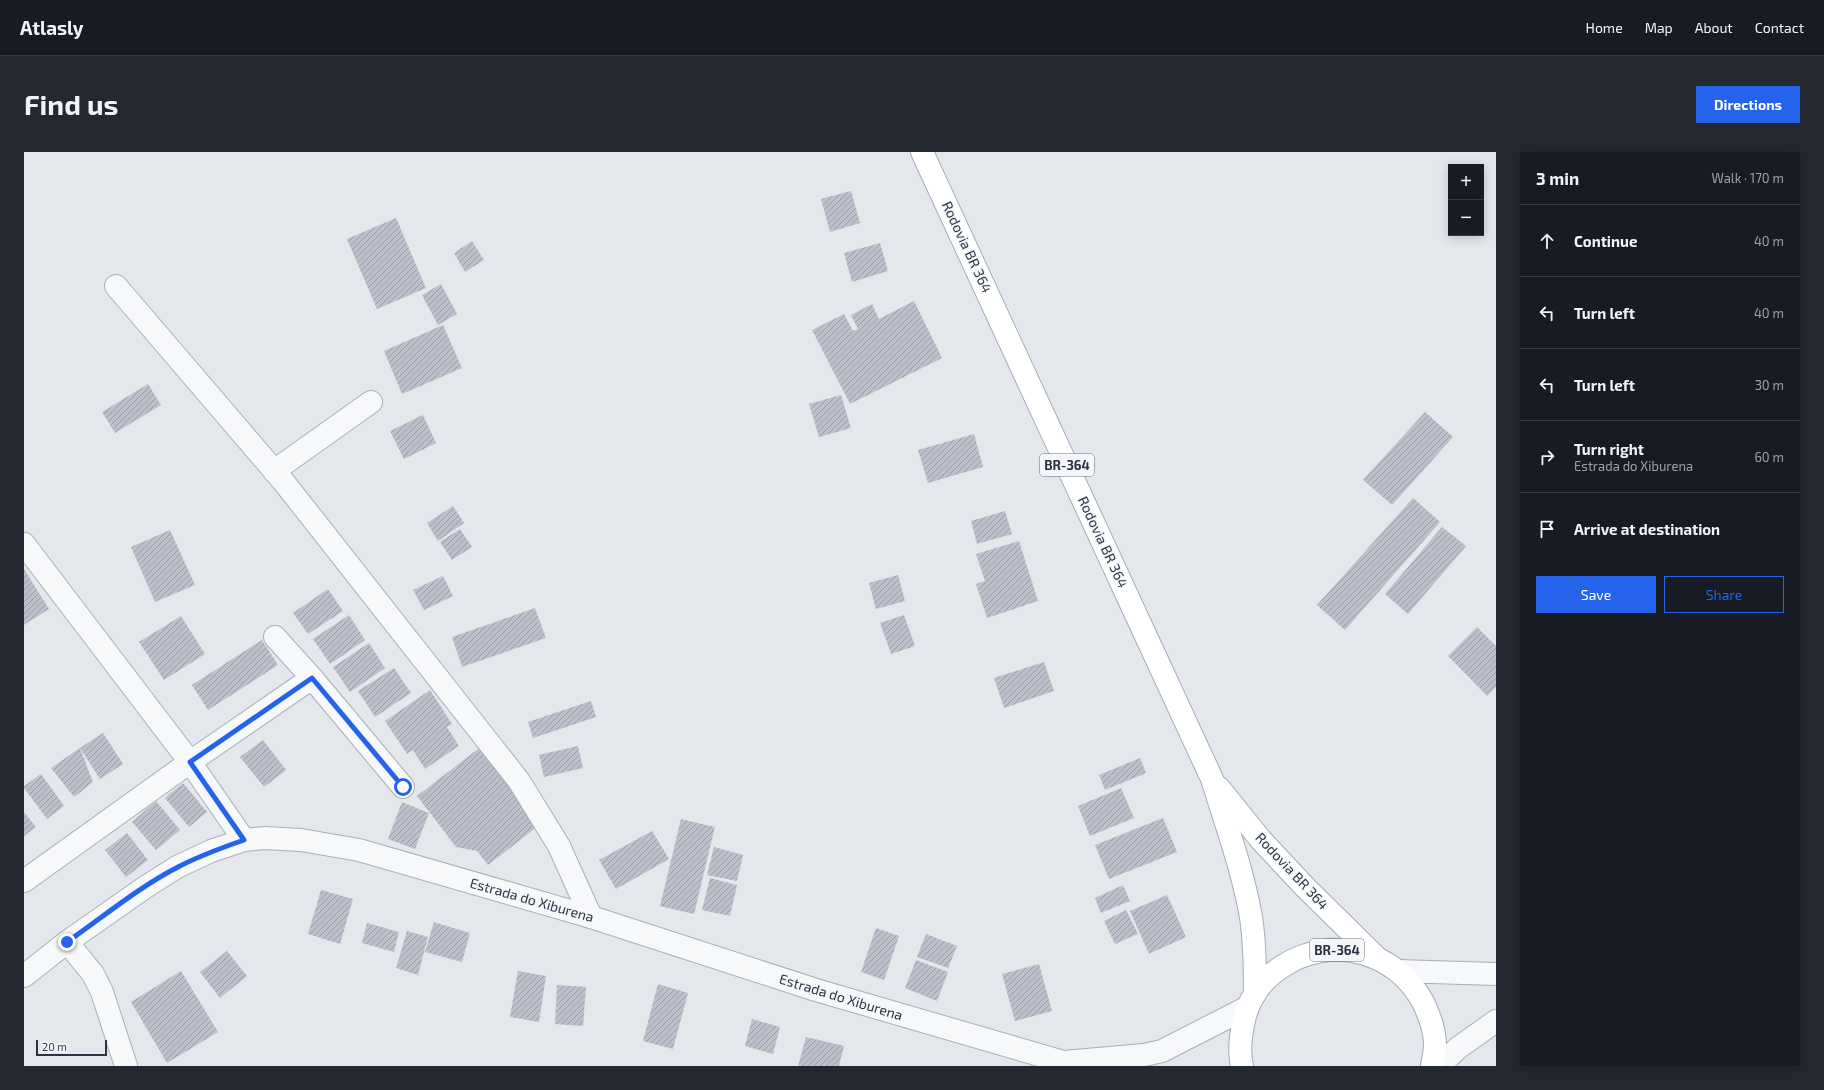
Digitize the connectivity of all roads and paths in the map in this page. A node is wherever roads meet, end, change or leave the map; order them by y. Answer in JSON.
{"nodes":[{"id":1,"x":922,"y":152,"type":"edge"},
{"id":2,"x":116,"y":286,"type":"dead end"},
{"id":3,"x":371,"y":402,"type":"dead end"},
{"id":4,"x":274,"y":471,"type":"junction"},
{"id":5,"x":24,"y":544,"type":"edge"},
{"id":6,"x":275,"y":637,"type":"dead end"},
{"id":7,"x":312,"y":678,"type":"junction"},
{"id":8,"x":190,"y":762,"type":"junction"},
{"id":9,"x":1212,"y":779,"type":"junction"},
{"id":10,"x":403,"y":787,"type":"dead end"},
{"id":11,"x":244,"y":840,"type":"junction"},
{"id":12,"x":24,"y":881,"type":"edge"},
{"id":13,"x":591,"y":917,"type":"junction"},
{"id":14,"x":67,"y":942,"type":"junction"},
{"id":15,"x":1376,"y":958,"type":"junction"},
{"id":16,"x":1398,"y":971,"type":"junction"},
{"id":17,"x":1496,"y":974,"type":"edge"},
{"id":18,"x":24,"y":976,"type":"edge"},
{"id":19,"x":1251,"y":1000,"type":"junction"},
{"id":20,"x":1496,"y":1021,"type":"edge"},
{"id":21,"x":1034,"y":1060,"type":"edge"},
{"id":22,"x":1070,"y":1064,"type":"edge"},
{"id":23,"x":126,"y":1066,"type":"edge"},
{"id":24,"x":1242,"y":1066,"type":"edge"},
{"id":25,"x":1432,"y":1066,"type":"edge"},
{"id":26,"x":1439,"y":1066,"type":"edge"}],
"edges":[{"from":1,"to":9,"type":"main road","name":"Rodovia BR 364","number":"BR-364"},
{"from":2,"to":4,"type":"street"},
{"from":3,"to":4,"type":"street"},
{"from":4,"to":13,"type":"street"},
{"from":5,"to":8,"type":"street"},
{"from":6,"to":7,"type":"street"},
{"from":7,"to":8,"type":"street"},
{"from":7,"to":10,"type":"street"},
{"from":8,"to":11,"type":"street"},
{"from":8,"to":12,"type":"street"},
{"from":9,"to":15,"type":"main road","name":"Rodovia BR 364","number":"BR-364"},
{"from":9,"to":19,"type":"main road","name":"Rodovia BR 364","number":"BR-364"},
{"from":11,"to":13,"type":"street","name":"Estrada do Xiburena"},
{"from":11,"to":14,"type":"street","name":"Estrada do Xiburena"},
{"from":13,"to":21,"type":"street","name":"Estrada do Xiburena"},
{"from":14,"to":18,"type":"street","name":"Estrada do Xiburena"},
{"from":14,"to":23,"type":"street"},
{"from":15,"to":16,"type":"main road","name":"Rodovia BR 364","number":"BR-364"},
{"from":15,"to":19,"type":"main road","name":"Rodovia BR 364","number":"BR-364"},
{"from":16,"to":17,"type":"street"},
{"from":16,"to":25,"type":"main road","name":"Rodovia BR 364","number":"BR-364"},
{"from":19,"to":22,"type":"street","name":"Estrada do Xiburena"},
{"from":19,"to":24,"type":"main road","name":"Rodovia BR 364","number":"BR-364"},
{"from":20,"to":26,"type":"street"},
{"from":21,"to":22,"type":"street","name":"Estrada do Xiburena"}]}
